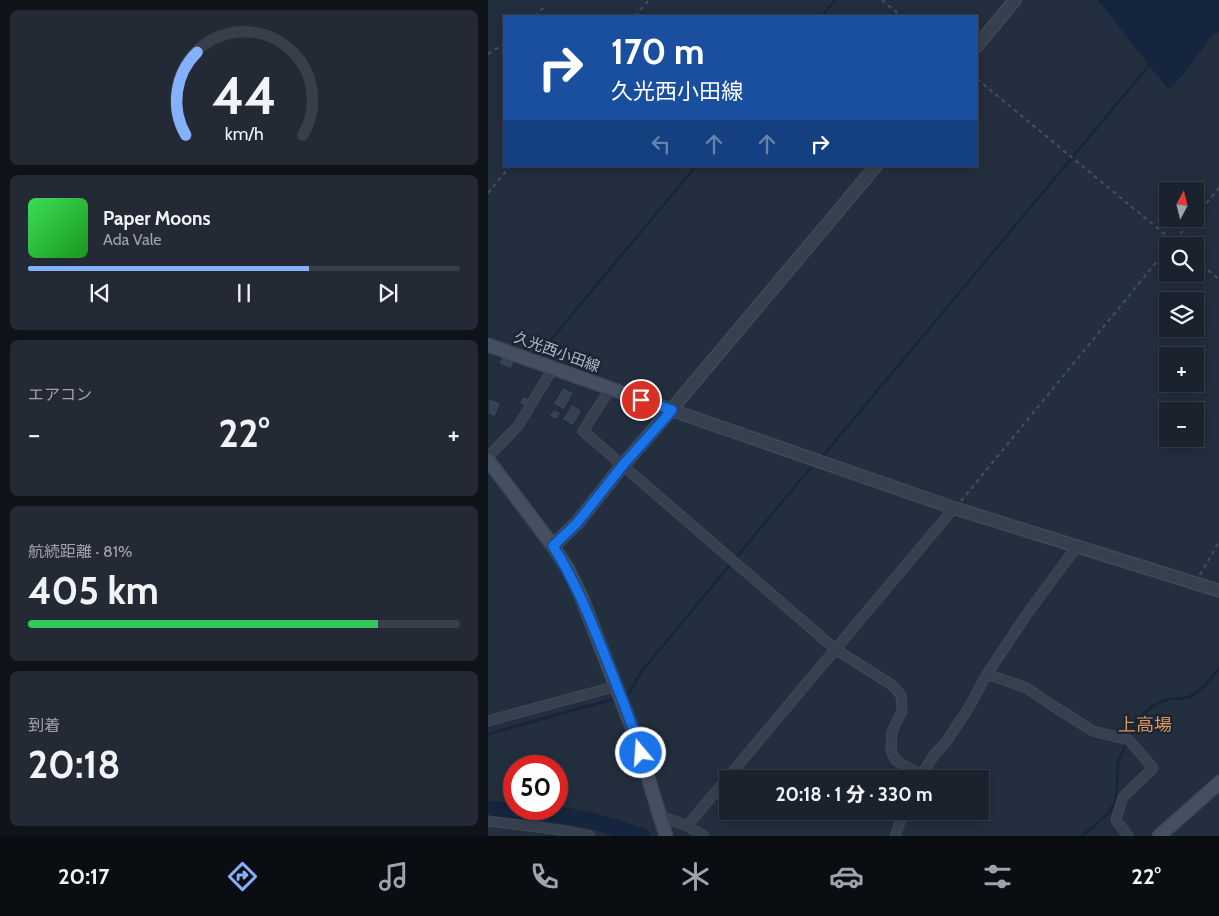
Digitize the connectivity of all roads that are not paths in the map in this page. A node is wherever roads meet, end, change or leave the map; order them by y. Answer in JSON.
{"nodes":[{"id":1,"x":1015,"y":0,"type":"edge"},
{"id":2,"x":978,"y":45,"type":"edge"},
{"id":3,"x":875,"y":167,"type":"edge"},
{"id":4,"x":488,"y":345,"type":"edge"},
{"id":5,"x":553,"y":368,"type":"junction"},
{"id":6,"x":610,"y":389,"type":"junction"},
{"id":7,"x":672,"y":410,"type":"junction"},
{"id":8,"x":488,"y":459,"type":"edge"},
{"id":9,"x":623,"y":465,"type":"junction"},
{"id":10,"x":954,"y":508,"type":"junction"},
{"id":11,"x":1078,"y":545,"type":"junction"},
{"id":12,"x":553,"y":546,"type":"junction"},
{"id":13,"x":1220,"y":591,"type":"edge"},
{"id":14,"x":835,"y":649,"type":"junction"},
{"id":15,"x":987,"y":674,"type":"junction"},
{"id":16,"x":617,"y":686,"type":"junction"},
{"id":17,"x":488,"y":721,"type":"edge"},
{"id":18,"x":910,"y":770,"type":"edge"},
{"id":19,"x":924,"y":770,"type":"edge"},
{"id":20,"x":1220,"y":782,"type":"edge"},
{"id":21,"x":660,"y":818,"type":"junction"},
{"id":22,"x":901,"y":820,"type":"edge"},
{"id":23,"x":488,"y":821,"type":"edge"},
{"id":24,"x":688,"y":826,"type":"junction"},
{"id":25,"x":556,"y":833,"type":"edge"},
{"id":26,"x":590,"y":836,"type":"edge"},
{"id":27,"x":666,"y":836,"type":"edge"},
{"id":28,"x":704,"y":836,"type":"edge"},
{"id":29,"x":895,"y":836,"type":"edge"},
{"id":30,"x":1128,"y":836,"type":"edge"},
{"id":31,"x":1159,"y":836,"type":"edge"}],
"edges":[{"from":1,"to":2,"type":"street"},
{"from":3,"to":7,"type":"street"},
{"from":4,"to":5,"type":"main road","name":"久光西小田線"},
{"from":5,"to":6,"type":"main road","name":"久光西小田線"},
{"from":5,"to":8,"type":"street"},
{"from":6,"to":7,"type":"main road","name":"久光西小田線"},
{"from":6,"to":9,"type":"street"},
{"from":7,"to":9,"type":"main road"},
{"from":7,"to":10,"type":"street"},
{"from":8,"to":12,"type":"main road"},
{"from":9,"to":12,"type":"main road"},
{"from":9,"to":14,"type":"street"},
{"from":10,"to":11,"type":"street"},
{"from":10,"to":14,"type":"street"},
{"from":11,"to":13,"type":"street"},
{"from":11,"to":15,"type":"street"},
{"from":12,"to":16,"type":"main road"},
{"from":14,"to":18,"type":"street"},
{"from":14,"to":24,"type":"street"},
{"from":15,"to":19,"type":"street"},
{"from":15,"to":30,"type":"street"},
{"from":16,"to":17,"type":"street"},
{"from":16,"to":21,"type":"main road"},
{"from":20,"to":31,"type":"main road"},
{"from":21,"to":24,"type":"street"},
{"from":21,"to":27,"type":"main road"},
{"from":22,"to":29,"type":"street"},
{"from":23,"to":25,"type":"street"},
{"from":24,"to":28,"type":"street"},
{"from":25,"to":26,"type":"street"}]}
